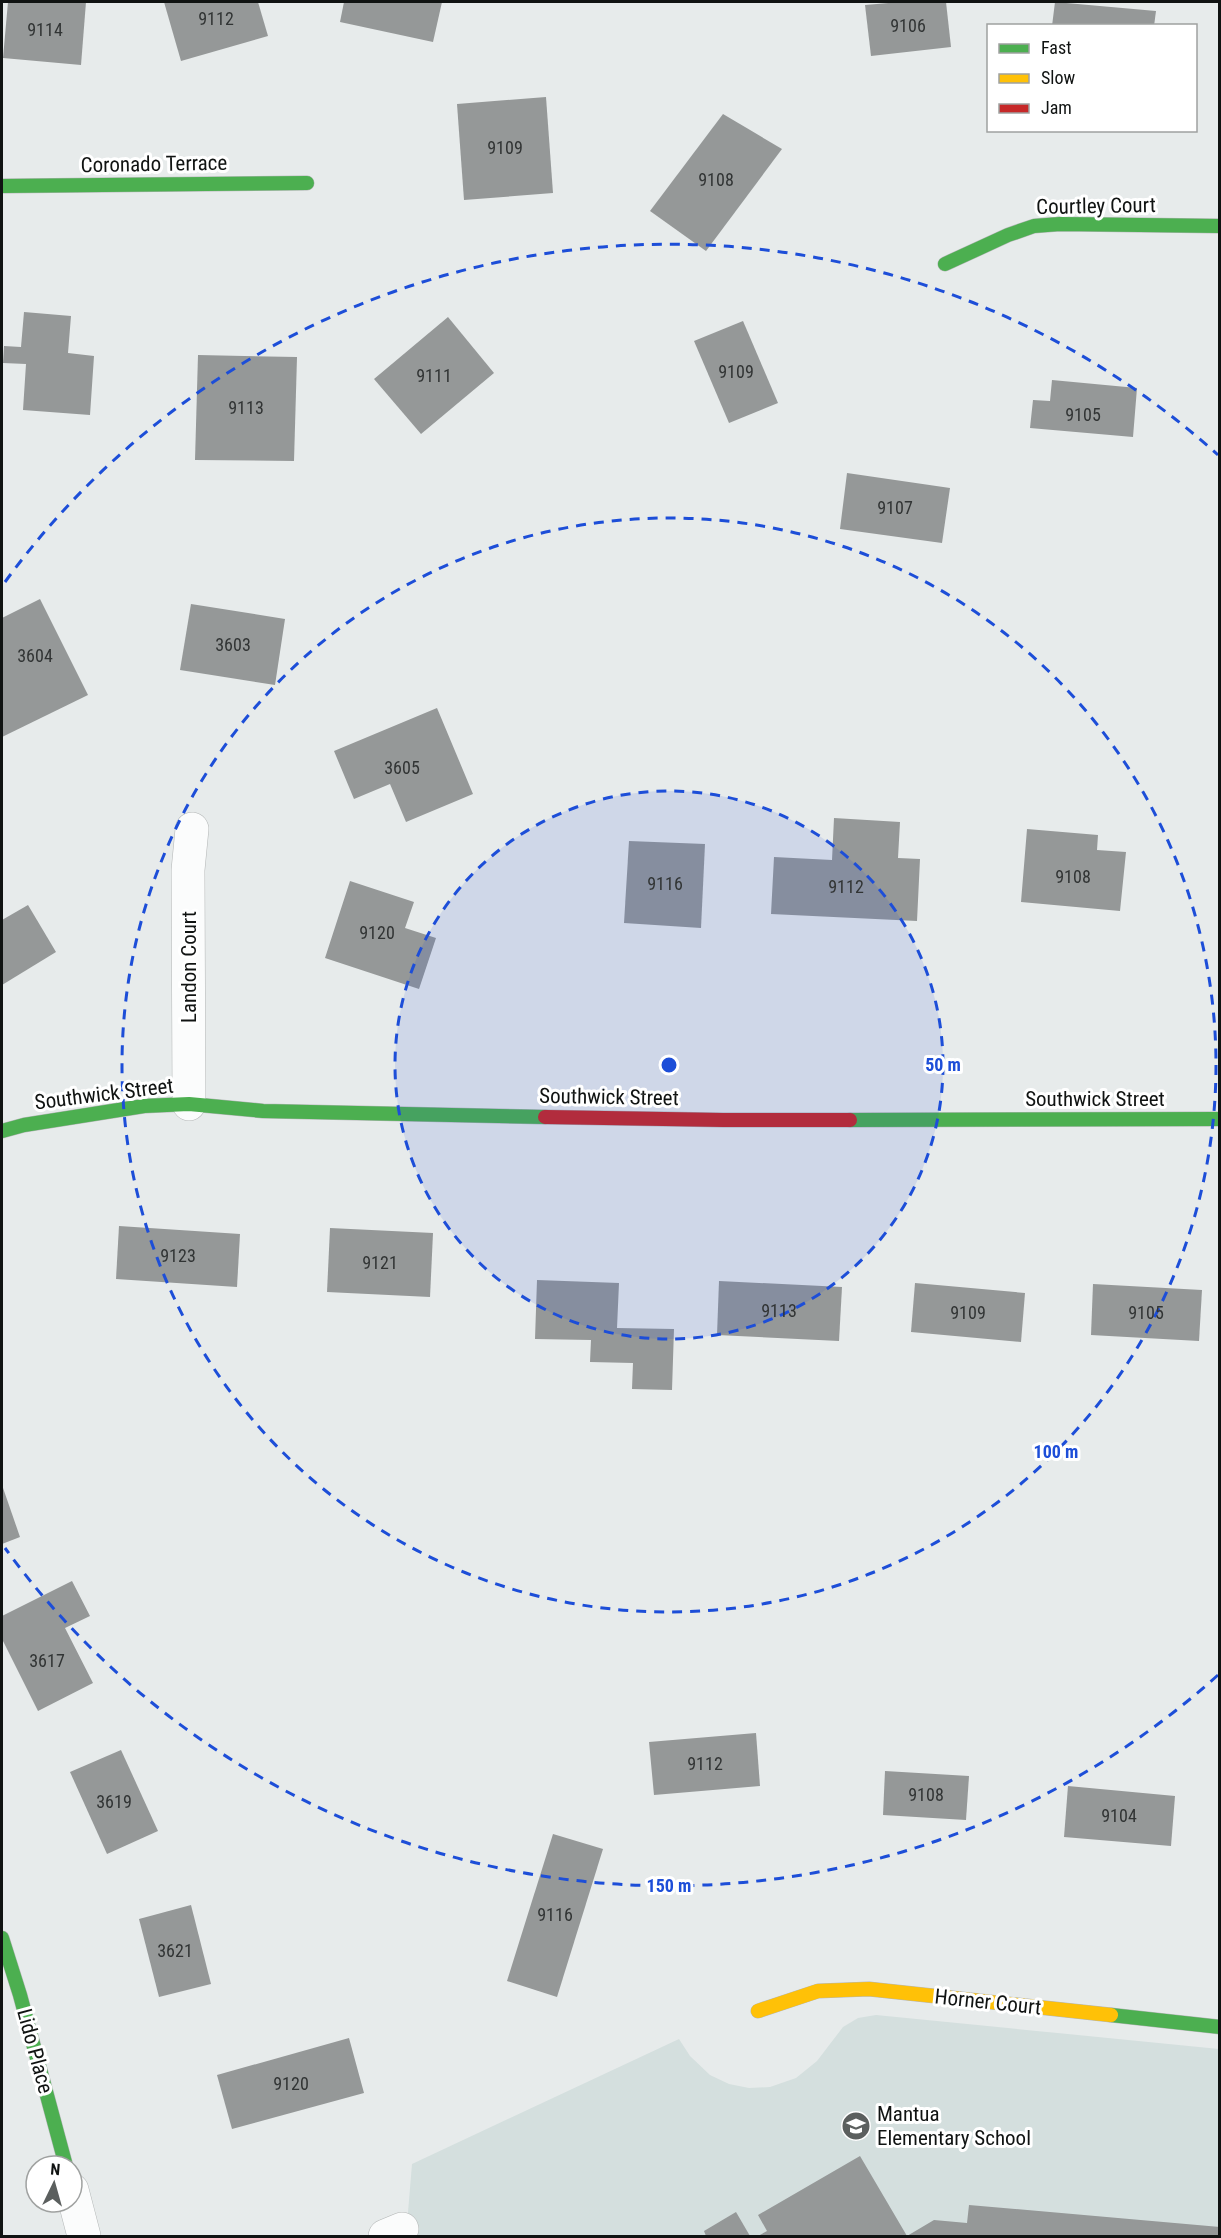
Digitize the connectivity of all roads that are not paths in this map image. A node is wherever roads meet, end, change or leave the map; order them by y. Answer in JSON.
{"nodes":[{"id":1,"x":307,"y":183,"type":"dead end"},
{"id":2,"x":2,"y":186,"type":"edge"},
{"id":3,"x":1220,"y":225,"type":"edge"},
{"id":4,"x":945,"y":264,"type":"dead end"},
{"id":5,"x":192,"y":829,"type":"dead end"},
{"id":6,"x":189,"y":1104,"type":"junction"},
{"id":7,"x":1220,"y":1119,"type":"edge"},
{"id":8,"x":2,"y":1131,"type":"edge"},
{"id":9,"x":2,"y":1938,"type":"edge"},
{"id":10,"x":758,"y":2011,"type":"dead end"},
{"id":11,"x":1220,"y":2026,"type":"edge"},
{"id":12,"x":63,"y":2154,"type":"edge"},
{"id":13,"x":78,"y":2214,"type":"edge"},
{"id":14,"x":84,"y":2236,"type":"edge"}],
"edges":[{"from":1,"to":2,"type":"street","name":"Coronado Terrace"},
{"from":3,"to":4,"type":"street","name":"Courtley Court"},
{"from":5,"to":6,"type":"street","name":"Landon Court"},
{"from":6,"to":7,"type":"street","name":"Southwick Street"},
{"from":6,"to":8,"type":"street","name":"Southwick Street"},
{"from":9,"to":12,"type":"street","name":"Lido Place"},
{"from":10,"to":11,"type":"street","name":"Horner Court"},
{"from":13,"to":14,"type":"street"}]}
